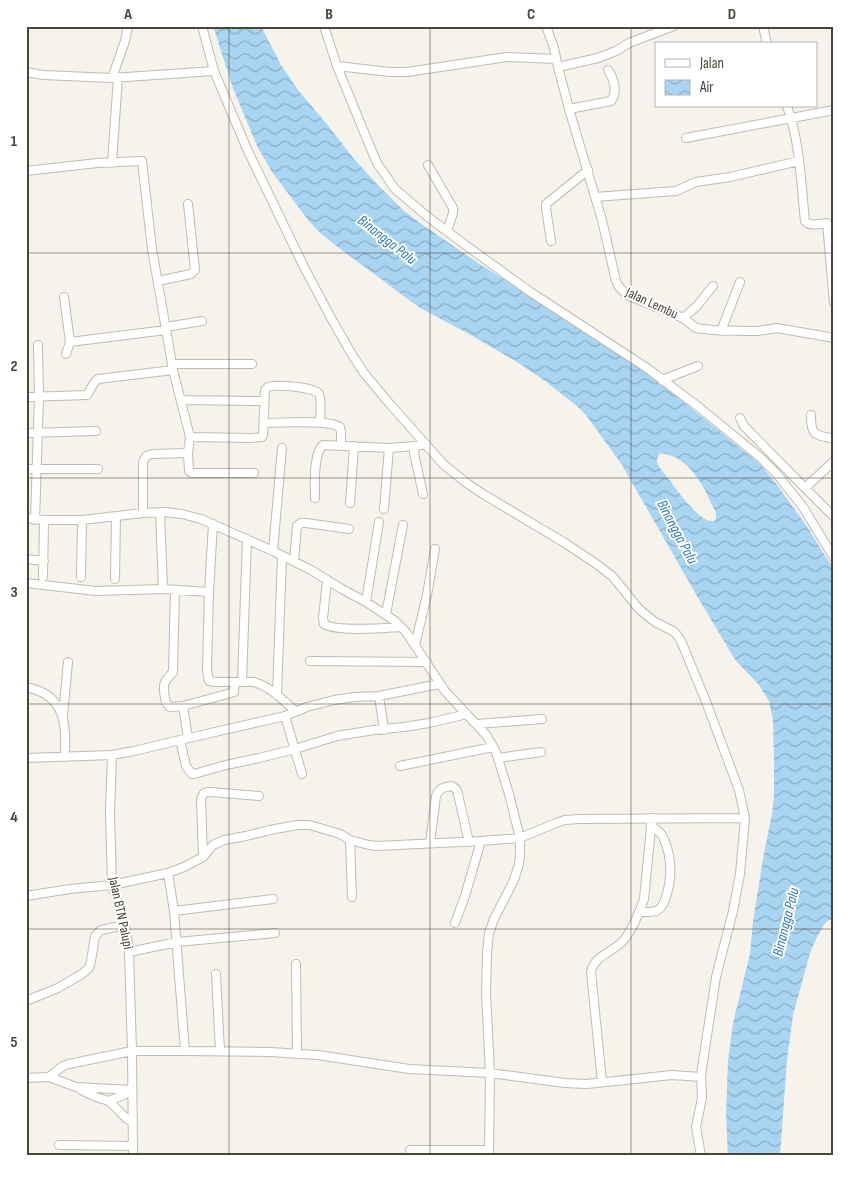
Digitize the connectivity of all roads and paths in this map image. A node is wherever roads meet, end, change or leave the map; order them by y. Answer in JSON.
{"nodes":[{"id":1,"x":128,"y":26,"type":"edge"},
{"id":2,"x":202,"y":26,"type":"edge"},
{"id":3,"x":324,"y":26,"type":"edge"},
{"id":4,"x":546,"y":26,"type":"edge"},
{"id":5,"x":673,"y":26,"type":"edge"},
{"id":6,"x":764,"y":26,"type":"edge"},
{"id":7,"x":767,"y":42,"type":"edge"},
{"id":8,"x":557,"y":63,"type":"junction"},
{"id":9,"x":338,"y":66,"type":"junction"},
{"id":10,"x":608,"y":70,"type":"dead end"},
{"id":11,"x":214,"y":71,"type":"junction"},
{"id":12,"x":26,"y":72,"type":"edge"},
{"id":13,"x":115,"y":78,"type":"junction"},
{"id":14,"x":788,"y":108,"type":"edge"},
{"id":15,"x":569,"y":109,"type":"junction"},
{"id":16,"x":834,"y":110,"type":"edge"},
{"id":17,"x":791,"y":118,"type":"junction"},
{"id":18,"x":686,"y":138,"type":"dead end"},
{"id":19,"x":799,"y":161,"type":"junction"},
{"id":20,"x":112,"y":163,"type":"junction"},
{"id":21,"x":428,"y":165,"type":"dead end"},
{"id":22,"x":588,"y":170,"type":"junction"},
{"id":23,"x":26,"y":171,"type":"edge"},
{"id":24,"x":595,"y":197,"type":"junction"},
{"id":25,"x":188,"y":204,"type":"dead end"},
{"id":26,"x":830,"y":223,"type":"edge"},
{"id":27,"x":447,"y":231,"type":"junction"},
{"id":28,"x":551,"y":241,"type":"dead end"},
{"id":29,"x":158,"y":281,"type":"junction"},
{"id":30,"x":740,"y":282,"type":"dead end"},
{"id":31,"x":713,"y":286,"type":"dead end"},
{"id":32,"x":64,"y":297,"type":"dead end"},
{"id":33,"x":834,"y":303,"type":"edge"},
{"id":34,"x":683,"y":318,"type":"junction"},
{"id":35,"x":202,"y":320,"type":"dead end"},
{"id":36,"x":166,"y":329,"type":"junction"},
{"id":37,"x":721,"y":331,"type":"junction"},
{"id":38,"x":834,"y":338,"type":"edge"},
{"id":39,"x":70,"y":342,"type":"junction"},
{"id":40,"x":38,"y":344,"type":"dead end"},
{"id":41,"x":66,"y":354,"type":"dead end"},
{"id":42,"x":252,"y":364,"type":"dead end"},
{"id":43,"x":698,"y":366,"type":"dead end"},
{"id":44,"x":173,"y":367,"type":"junction"},
{"id":45,"x":662,"y":380,"type":"junction"},
{"id":46,"x":26,"y":397,"type":"edge"},
{"id":47,"x":39,"y":397,"type":"junction"},
{"id":48,"x":181,"y":400,"type":"junction"},
{"id":49,"x":264,"y":400,"type":"junction"},
{"id":50,"x":811,"y":415,"type":"dead end"},
{"id":51,"x":740,"y":418,"type":"dead end"},
{"id":52,"x":264,"y":422,"type":"junction"},
{"id":53,"x":320,"y":422,"type":"junction"},
{"id":54,"x":96,"y":431,"type":"dead end"},
{"id":55,"x":26,"y":433,"type":"edge"},
{"id":56,"x":38,"y":433,"type":"junction"},
{"id":57,"x":190,"y":437,"type":"junction"},
{"id":58,"x":834,"y":439,"type":"edge"},
{"id":59,"x":426,"y":444,"type":"junction"},
{"id":60,"x":341,"y":445,"type":"junction"},
{"id":61,"x":354,"y":446,"type":"junction"},
{"id":62,"x":415,"y":446,"type":"junction"},
{"id":63,"x":282,"y":448,"type":"dead end"},
{"id":64,"x":389,"y":448,"type":"junction"},
{"id":65,"x":188,"y":453,"type":"junction"},
{"id":66,"x":834,"y":461,"type":"edge"},
{"id":67,"x":26,"y":469,"type":"edge"},
{"id":68,"x":38,"y":469,"type":"junction"},
{"id":69,"x":98,"y":469,"type":"dead end"},
{"id":70,"x":254,"y":473,"type":"dead end"},
{"id":71,"x":805,"y":488,"type":"junction"},
{"id":72,"x":423,"y":494,"type":"dead end"},
{"id":73,"x":315,"y":498,"type":"dead end"},
{"id":74,"x":350,"y":503,"type":"dead end"},
{"id":75,"x":384,"y":510,"type":"dead end"},
{"id":76,"x":143,"y":513,"type":"junction"},
{"id":77,"x":160,"y":513,"type":"junction"},
{"id":78,"x":833,"y":515,"type":"edge"},
{"id":79,"x":116,"y":516,"type":"junction"},
{"id":80,"x":26,"y":518,"type":"edge"},
{"id":81,"x":36,"y":520,"type":"junction"},
{"id":82,"x":44,"y":520,"type":"junction"},
{"id":83,"x":82,"y":520,"type":"junction"},
{"id":84,"x":379,"y":522,"type":"dead end"},
{"id":85,"x":213,"y":524,"type":"junction"},
{"id":86,"x":403,"y":525,"type":"dead end"},
{"id":87,"x":349,"y":529,"type":"dead end"},
{"id":88,"x":247,"y":539,"type":"junction"},
{"id":89,"x":435,"y":549,"type":"dead end"},
{"id":90,"x":273,"y":551,"type":"junction"},
{"id":91,"x":282,"y":556,"type":"junction"},
{"id":92,"x":834,"y":558,"type":"edge"},
{"id":93,"x":26,"y":559,"type":"edge"},
{"id":94,"x":44,"y":561,"type":"junction"},
{"id":95,"x":294,"y":561,"type":"junction"},
{"id":96,"x":43,"y":577,"type":"dead end"},
{"id":97,"x":81,"y":577,"type":"dead end"},
{"id":98,"x":115,"y":579,"type":"dead end"},
{"id":99,"x":327,"y":580,"type":"junction"},
{"id":100,"x":26,"y":584,"type":"edge"},
{"id":101,"x":163,"y":589,"type":"junction"},
{"id":102,"x":175,"y":590,"type":"junction"},
{"id":103,"x":209,"y":592,"type":"junction"},
{"id":104,"x":366,"y":602,"type":"junction"},
{"id":105,"x":386,"y":614,"type":"junction"},
{"id":106,"x":401,"y":627,"type":"junction"},
{"id":107,"x":415,"y":645,"type":"junction"},
{"id":108,"x":310,"y":661,"type":"dead end"},
{"id":109,"x":68,"y":662,"type":"dead end"},
{"id":110,"x":426,"y":662,"type":"junction"},
{"id":111,"x":239,"y":682,"type":"junction"},
{"id":112,"x":439,"y":684,"type":"junction"},
{"id":113,"x":26,"y":687,"type":"edge"},
{"id":114,"x":278,"y":694,"type":"junction"},
{"id":115,"x":379,"y":696,"type":"junction"},
{"id":116,"x":183,"y":706,"type":"junction"},
{"id":117,"x":295,"y":711,"type":"junction"},
{"id":118,"x":467,"y":714,"type":"junction"},
{"id":119,"x":63,"y":716,"type":"junction"},
{"id":120,"x":285,"y":716,"type":"junction"},
{"id":121,"x":542,"y":720,"type":"dead end"},
{"id":122,"x":477,"y":724,"type":"junction"},
{"id":123,"x":384,"y":730,"type":"junction"},
{"id":124,"x":184,"y":739,"type":"junction"},
{"id":125,"x":493,"y":747,"type":"junction"},
{"id":126,"x":295,"y":749,"type":"junction"},
{"id":127,"x":541,"y":752,"type":"dead end"},
{"id":128,"x":112,"y":755,"type":"junction"},
{"id":129,"x":65,"y":757,"type":"junction"},
{"id":130,"x":26,"y":758,"type":"edge"},
{"id":131,"x":498,"y":758,"type":"junction"},
{"id":132,"x":400,"y":766,"type":"dead end"},
{"id":133,"x":302,"y":774,"type":"dead end"},
{"id":134,"x":259,"y":796,"type":"dead end"},
{"id":135,"x":745,"y":818,"type":"junction"},
{"id":136,"x":652,"y":821,"type":"junction"},
{"id":137,"x":520,"y":838,"type":"junction"},
{"id":138,"x":350,"y":840,"type":"junction"},
{"id":139,"x":481,"y":841,"type":"junction"},
{"id":140,"x":469,"y":842,"type":"junction"},
{"id":141,"x":430,"y":843,"type":"junction"},
{"id":142,"x":203,"y":857,"type":"junction"},
{"id":143,"x":168,"y":873,"type":"junction"},
{"id":144,"x":112,"y":884,"type":"junction"},
{"id":145,"x":26,"y":896,"type":"edge"},
{"id":146,"x":352,"y":897,"type":"dead end"},
{"id":147,"x":273,"y":899,"type":"dead end"},
{"id":148,"x":174,"y":911,"type":"junction"},
{"id":149,"x":639,"y":912,"type":"junction"},
{"id":150,"x":455,"y":923,"type":"dead end"},
{"id":151,"x":125,"y":925,"type":"junction"},
{"id":152,"x":275,"y":933,"type":"dead end"},
{"id":153,"x":177,"y":942,"type":"junction"},
{"id":154,"x":129,"y":952,"type":"junction"},
{"id":155,"x":296,"y":964,"type":"dead end"},
{"id":156,"x":216,"y":974,"type":"dead end"},
{"id":157,"x":26,"y":1001,"type":"edge"},
{"id":158,"x":132,"y":1051,"type":"junction"},
{"id":159,"x":185,"y":1051,"type":"junction"},
{"id":160,"x":220,"y":1051,"type":"junction"},
{"id":161,"x":297,"y":1054,"type":"junction"},
{"id":162,"x":490,"y":1074,"type":"junction"},
{"id":163,"x":49,"y":1077,"type":"junction"},
{"id":164,"x":701,"y":1077,"type":"junction"},
{"id":165,"x":26,"y":1078,"type":"edge"},
{"id":166,"x":602,"y":1082,"type":"junction"},
{"id":167,"x":76,"y":1087,"type":"junction"},
{"id":168,"x":132,"y":1091,"type":"junction"},
{"id":169,"x":109,"y":1101,"type":"junction"},
{"id":170,"x":133,"y":1123,"type":"junction"},
{"id":171,"x":59,"y":1145,"type":"dead end"},
{"id":172,"x":132,"y":1146,"type":"junction"},
{"id":173,"x":410,"y":1150,"type":"dead end"},
{"id":174,"x":447,"y":1153,"type":"edge"},
{"id":175,"x":489,"y":1153,"type":"edge"},
{"id":176,"x":132,"y":1156,"type":"edge"},
{"id":177,"x":701,"y":1156,"type":"edge"}],
"edges":[{"from":1,"to":13,"type":"street"},
{"from":2,"to":11,"type":"street"},
{"from":3,"to":9,"type":"street"},
{"from":4,"to":8,"type":"street","name":"Jalan Lembu"},
{"from":5,"to":8,"type":"street"},
{"from":6,"to":7,"type":"street"},
{"from":8,"to":9,"type":"street"},
{"from":8,"to":15,"type":"street","name":"Jalan Lembu"},
{"from":9,"to":27,"type":"street"},
{"from":10,"to":15,"type":"street"},
{"from":11,"to":13,"type":"street"},
{"from":11,"to":59,"type":"street"},
{"from":12,"to":13,"type":"street"},
{"from":13,"to":20,"type":"street"},
{"from":14,"to":17,"type":"street"},
{"from":15,"to":22,"type":"street","name":"Jalan Lembu"},
{"from":16,"to":17,"type":"street"},
{"from":17,"to":18,"type":"street"},
{"from":17,"to":19,"type":"street"},
{"from":19,"to":24,"type":"street"},
{"from":19,"to":26,"type":"street"},
{"from":20,"to":23,"type":"street"},
{"from":20,"to":29,"type":"street"},
{"from":21,"to":27,"type":"street"},
{"from":22,"to":24,"type":"street","name":"Jalan Lembu"},
{"from":22,"to":28,"type":"street"},
{"from":24,"to":34,"type":"street","name":"Jalan Lembu"},
{"from":25,"to":29,"type":"street"},
{"from":26,"to":33,"type":"street"},
{"from":27,"to":45,"type":"street"},
{"from":29,"to":36,"type":"street"},
{"from":30,"to":37,"type":"street"},
{"from":31,"to":34,"type":"street"},
{"from":32,"to":39,"type":"street"},
{"from":34,"to":37,"type":"street","name":"Jalan Lembu"},
{"from":35,"to":36,"type":"street"},
{"from":36,"to":39,"type":"street"},
{"from":36,"to":44,"type":"street"},
{"from":37,"to":38,"type":"street","name":"Jalan Lembu"},
{"from":39,"to":41,"type":"street"},
{"from":40,"to":47,"type":"street"},
{"from":42,"to":44,"type":"street"},
{"from":43,"to":45,"type":"street"},
{"from":44,"to":47,"type":"street"},
{"from":44,"to":48,"type":"street"},
{"from":45,"to":92,"type":"street"},
{"from":46,"to":47,"type":"street"},
{"from":47,"to":56,"type":"street"},
{"from":48,"to":49,"type":"street"},
{"from":48,"to":57,"type":"street"},
{"from":49,"to":52,"type":"street"},
{"from":49,"to":53,"type":"street"},
{"from":50,"to":58,"type":"street"},
{"from":51,"to":71,"type":"street"},
{"from":52,"to":53,"type":"street"},
{"from":52,"to":57,"type":"street"},
{"from":53,"to":60,"type":"street"},
{"from":54,"to":56,"type":"street"},
{"from":55,"to":56,"type":"street"},
{"from":56,"to":68,"type":"street"},
{"from":57,"to":65,"type":"street"},
{"from":59,"to":62,"type":"street"},
{"from":59,"to":135,"type":"street"},
{"from":60,"to":61,"type":"street"},
{"from":60,"to":73,"type":"street"},
{"from":61,"to":64,"type":"street"},
{"from":61,"to":74,"type":"street"},
{"from":62,"to":64,"type":"street"},
{"from":62,"to":72,"type":"street"},
{"from":63,"to":90,"type":"street"},
{"from":64,"to":75,"type":"street"},
{"from":65,"to":70,"type":"street"},
{"from":65,"to":76,"type":"street"},
{"from":66,"to":71,"type":"street"},
{"from":67,"to":68,"type":"street"},
{"from":68,"to":69,"type":"street"},
{"from":68,"to":81,"type":"street"},
{"from":71,"to":78,"type":"street"},
{"from":76,"to":77,"type":"street"},
{"from":76,"to":79,"type":"street"},
{"from":77,"to":85,"type":"street"},
{"from":77,"to":101,"type":"street"},
{"from":79,"to":83,"type":"street"},
{"from":79,"to":98,"type":"street"},
{"from":80,"to":81,"type":"street"},
{"from":81,"to":82,"type":"street"},
{"from":82,"to":83,"type":"street"},
{"from":82,"to":94,"type":"street"},
{"from":83,"to":97,"type":"street"},
{"from":84,"to":104,"type":"street"},
{"from":85,"to":88,"type":"street"},
{"from":85,"to":103,"type":"street"},
{"from":86,"to":105,"type":"street"},
{"from":87,"to":95,"type":"street"},
{"from":88,"to":90,"type":"street"},
{"from":88,"to":111,"type":"street"},
{"from":89,"to":107,"type":"street"},
{"from":90,"to":91,"type":"street"},
{"from":91,"to":95,"type":"street"},
{"from":91,"to":114,"type":"street"},
{"from":93,"to":94,"type":"street"},
{"from":94,"to":96,"type":"street"},
{"from":95,"to":99,"type":"street"},
{"from":99,"to":104,"type":"street"},
{"from":99,"to":106,"type":"street"},
{"from":100,"to":101,"type":"street"},
{"from":101,"to":102,"type":"street"},
{"from":102,"to":103,"type":"street"},
{"from":102,"to":116,"type":"street"},
{"from":103,"to":111,"type":"street"},
{"from":104,"to":105,"type":"street"},
{"from":105,"to":106,"type":"street"},
{"from":106,"to":107,"type":"street"},
{"from":107,"to":110,"type":"street"},
{"from":108,"to":110,"type":"street"},
{"from":109,"to":119,"type":"street"},
{"from":110,"to":112,"type":"street"},
{"from":111,"to":114,"type":"street"},
{"from":111,"to":116,"type":"street"},
{"from":112,"to":115,"type":"street"},
{"from":112,"to":118,"type":"street"},
{"from":113,"to":119,"type":"street"},
{"from":114,"to":117,"type":"street"},
{"from":115,"to":117,"type":"street"},
{"from":115,"to":123,"type":"street"},
{"from":116,"to":124,"type":"street"},
{"from":117,"to":120,"type":"street"},
{"from":118,"to":122,"type":"street"},
{"from":118,"to":123,"type":"street"},
{"from":119,"to":129,"type":"street"},
{"from":120,"to":124,"type":"street"},
{"from":120,"to":126,"type":"street"},
{"from":121,"to":122,"type":"street"},
{"from":122,"to":125,"type":"street"},
{"from":123,"to":126,"type":"street"},
{"from":124,"to":126,"type":"street"},
{"from":124,"to":128,"type":"street"},
{"from":125,"to":131,"type":"street"},
{"from":125,"to":132,"type":"street"},
{"from":126,"to":133,"type":"street"},
{"from":127,"to":131,"type":"street"},
{"from":128,"to":129,"type":"street"},
{"from":128,"to":144,"type":"street","name":"Jalan BTN Palupi"},
{"from":129,"to":130,"type":"street"},
{"from":131,"to":137,"type":"street"},
{"from":134,"to":142,"type":"street"},
{"from":135,"to":136,"type":"street"},
{"from":135,"to":164,"type":"street"},
{"from":136,"to":137,"type":"street"},
{"from":136,"to":149,"type":"street"},
{"from":136,"to":149,"type":"street"},
{"from":137,"to":139,"type":"street"},
{"from":137,"to":162,"type":"street"},
{"from":138,"to":141,"type":"street"},
{"from":138,"to":142,"type":"street"},
{"from":138,"to":146,"type":"street"},
{"from":139,"to":140,"type":"street"},
{"from":139,"to":150,"type":"street"},
{"from":140,"to":141,"type":"street"},
{"from":140,"to":141,"type":"street"},
{"from":142,"to":143,"type":"street"},
{"from":143,"to":144,"type":"street"},
{"from":143,"to":148,"type":"street"},
{"from":144,"to":145,"type":"street"},
{"from":144,"to":151,"type":"street","name":"Jalan BTN Palupi"},
{"from":147,"to":148,"type":"street"},
{"from":148,"to":153,"type":"street"},
{"from":149,"to":166,"type":"street"},
{"from":151,"to":154,"type":"street","name":"Jalan BTN Palupi"},
{"from":151,"to":157,"type":"street"},
{"from":152,"to":153,"type":"street"},
{"from":153,"to":154,"type":"street"},
{"from":153,"to":159,"type":"street"},
{"from":154,"to":158,"type":"street","name":"Jalan BTN Palupi"},
{"from":155,"to":161,"type":"street"},
{"from":156,"to":160,"type":"street"},
{"from":158,"to":159,"type":"street"},
{"from":158,"to":163,"type":"street"},
{"from":158,"to":168,"type":"street","name":"Jalan BTN Palupi"},
{"from":159,"to":160,"type":"street"},
{"from":160,"to":161,"type":"street"},
{"from":161,"to":162,"type":"street"},
{"from":162,"to":166,"type":"street"},
{"from":162,"to":175,"type":"street"},
{"from":163,"to":165,"type":"street"},
{"from":163,"to":167,"type":"street"},
{"from":164,"to":166,"type":"street"},
{"from":164,"to":177,"type":"street"},
{"from":167,"to":168,"type":"street"},
{"from":167,"to":169,"type":"street"},
{"from":168,"to":169,"type":"street"},
{"from":168,"to":170,"type":"street","name":"Jalan BTN Palupi"},
{"from":169,"to":170,"type":"street"},
{"from":170,"to":172,"type":"street","name":"Jalan BTN Palupi"},
{"from":171,"to":172,"type":"street"},
{"from":172,"to":176,"type":"street","name":"Jalan BTN Palupi"},
{"from":173,"to":174,"type":"street"},
{"from":174,"to":175,"type":"street"}]}
